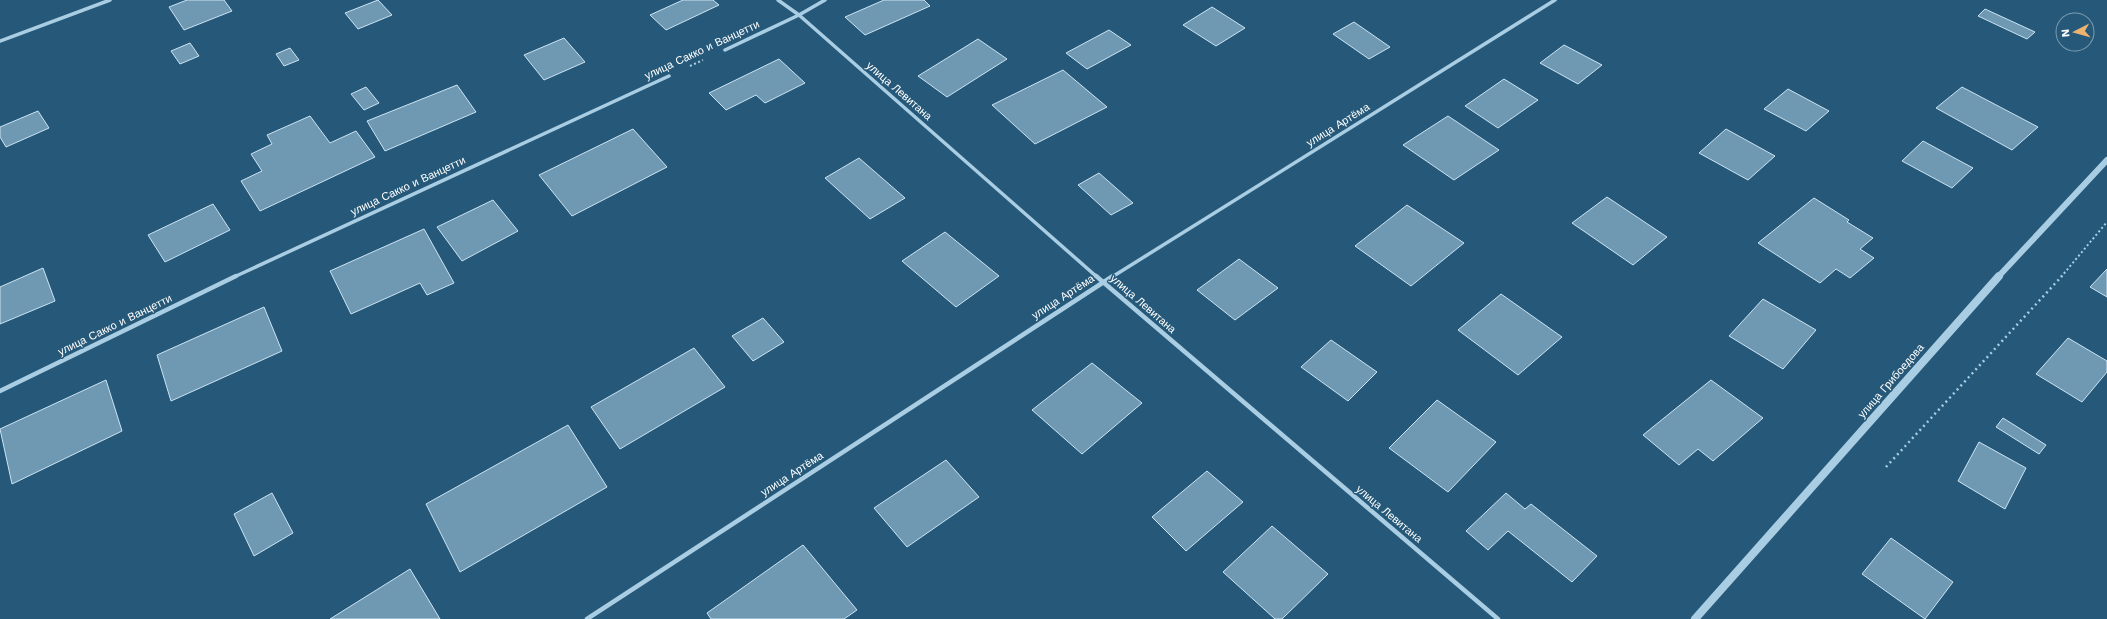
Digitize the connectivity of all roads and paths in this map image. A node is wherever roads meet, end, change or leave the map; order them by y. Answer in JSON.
{"nodes":[{"id":1,"x":110,"y":0,"type":"edge"},
{"id":2,"x":778,"y":0,"type":"edge"},
{"id":3,"x":825,"y":0,"type":"edge"},
{"id":4,"x":1555,"y":0,"type":"edge"},
{"id":5,"x":799,"y":15,"type":"junction"},
{"id":6,"x":0,"y":40,"type":"edge"},
{"id":7,"x":725,"y":50,"type":"joint"},
{"id":8,"x":670,"y":76,"type":"joint"},
{"id":9,"x":2107,"y":160,"type":"edge"},
{"id":10,"x":2107,"y":222,"type":"edge"},
{"id":11,"x":1103,"y":282,"type":"junction"},
{"id":12,"x":0,"y":391,"type":"edge"},
{"id":13,"x":1886,"y":467,"type":"dead end"},
{"id":14,"x":587,"y":619,"type":"edge"},
{"id":15,"x":1498,"y":619,"type":"edge"},
{"id":16,"x":1695,"y":619,"type":"edge"}],
"edges":[{"from":1,"to":6,"type":"street"},
{"from":2,"to":5,"type":"street","name":"улица Левитана"},
{"from":3,"to":5,"type":"street","name":"улица Сакко и Ванцетти"},
{"from":4,"to":11,"type":"street","name":"улица Артёма"},
{"from":5,"to":7,"type":"street","name":"улица Сакко и Ванцетти"},
{"from":5,"to":11,"type":"street","name":"улица Левитана"},
{"from":7,"to":8,"type":"path","name":"улица Сакко и Ванцетти"},
{"from":8,"to":12,"type":"street","name":"улица Сакко и Ванцетти"},
{"from":9,"to":16,"type":"street","name":"улица Грибоедова"},
{"from":10,"to":13,"type":"path"},
{"from":11,"to":14,"type":"street","name":"улица Артёма"},
{"from":11,"to":15,"type":"street","name":"улица Левитана"}]}
